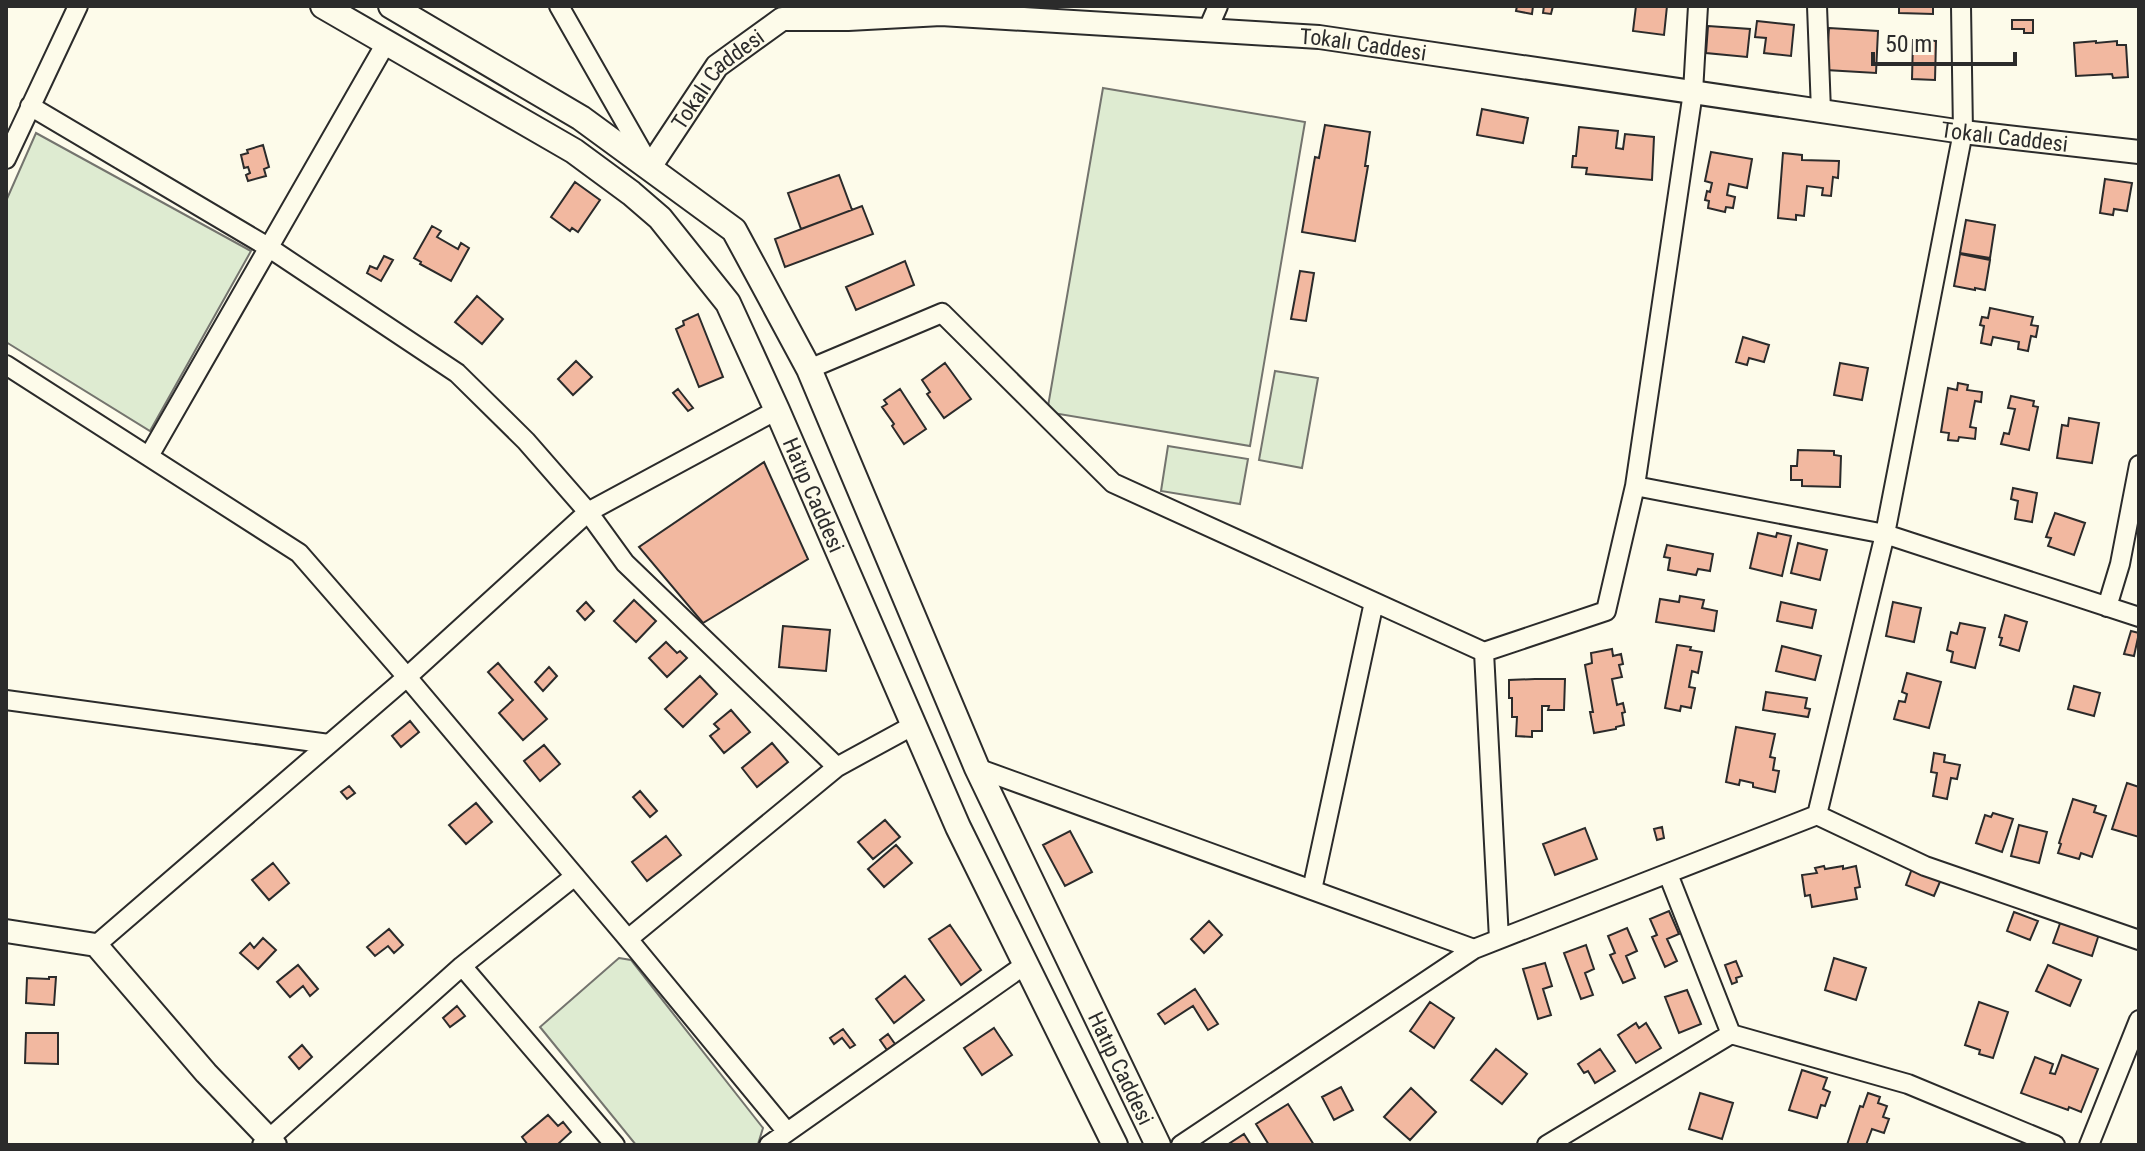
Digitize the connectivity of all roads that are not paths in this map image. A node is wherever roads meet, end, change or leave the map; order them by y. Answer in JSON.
{"nodes":[{"id":1,"x":78,"y":6,"type":"edge"},
{"id":2,"x":323,"y":6,"type":"edge"},
{"id":3,"x":391,"y":6,"type":"edge"},
{"id":4,"x":559,"y":6,"type":"edge"},
{"id":5,"x":1218,"y":6,"type":"edge"},
{"id":6,"x":1698,"y":6,"type":"edge"},
{"id":7,"x":1817,"y":6,"type":"edge"},
{"id":8,"x":1961,"y":6,"type":"edge"},
{"id":9,"x":943,"y":10,"type":"edge"},
{"id":10,"x":848,"y":12,"type":"edge"},
{"id":11,"x":777,"y":13,"type":"edge"},
{"id":12,"x":1208,"y":29,"type":"junction"},
{"id":13,"x":386,"y":43,"type":"junction"},
{"id":14,"x":1693,"y":92,"type":"junction"},
{"id":15,"x":30,"y":106,"type":"junction"},
{"id":16,"x":1821,"y":111,"type":"junction"},
{"id":17,"x":1963,"y":132,"type":"junction"},
{"id":18,"x":2139,"y":152,"type":"edge"},
{"id":19,"x":6,"y":159,"type":"edge"},
{"id":20,"x":650,"y":167,"type":"junction"},
{"id":21,"x":631,"y":193,"type":"junction"},
{"id":22,"x":268,"y":247,"type":"junction"},
{"id":23,"x":6,"y":365,"type":"edge"},
{"id":24,"x":809,"y":369,"type":"junction"},
{"id":25,"x":777,"y":410,"type":"junction"},
{"id":26,"x":149,"y":456,"type":"junction"},
{"id":27,"x":2139,"y":465,"type":"edge"},
{"id":28,"x":1635,"y":486,"type":"junction"},
{"id":29,"x":588,"y":512,"type":"junction"},
{"id":30,"x":1885,"y":534,"type":"junction"},
{"id":31,"x":1374,"y":602,"type":"junction"},
{"id":32,"x":2107,"y":607,"type":"junction"},
{"id":33,"x":2139,"y":617,"type":"edge"},
{"id":34,"x":1484,"y":652,"type":"junction"},
{"id":35,"x":407,"y":677,"type":"junction"},
{"id":36,"x":6,"y":700,"type":"edge"},
{"id":37,"x":914,"y":725,"type":"junction"},
{"id":38,"x":329,"y":744,"type":"junction"},
{"id":39,"x":837,"y":767,"type":"junction"},
{"id":40,"x":977,"y":768,"type":"junction"},
{"id":41,"x":1817,"y":815,"type":"junction"},
{"id":42,"x":1668,"y":874,"type":"junction"},
{"id":43,"x":575,"y":876,"type":"junction"},
{"id":44,"x":1312,"y":890,"type":"junction"},
{"id":45,"x":6,"y":931,"type":"edge"},
{"id":46,"x":628,"y":939,"type":"junction"},
{"id":47,"x":1499,"y":939,"type":"junction"},
{"id":48,"x":2139,"y":940,"type":"edge"},
{"id":49,"x":96,"y":945,"type":"junction"},
{"id":50,"x":1474,"y":949,"type":"junction"},
{"id":51,"x":1026,"y":964,"type":"junction"},
{"id":52,"x":462,"y":966,"type":"junction"},
{"id":53,"x":2139,"y":1020,"type":"edge"},
{"id":54,"x":1731,"y":1034,"type":"junction"},
{"id":55,"x":787,"y":1132,"type":"junction"},
{"id":56,"x":269,"y":1143,"type":"edge"},
{"id":57,"x":615,"y":1145,"type":"edge"},
{"id":58,"x":769,"y":1145,"type":"edge"},
{"id":59,"x":1115,"y":1145,"type":"edge"},
{"id":60,"x":1158,"y":1145,"type":"edge"},
{"id":61,"x":1181,"y":1145,"type":"edge"},
{"id":62,"x":1547,"y":1145,"type":"edge"},
{"id":63,"x":2055,"y":1145,"type":"edge"},
{"id":64,"x":2089,"y":1145,"type":"edge"}],
"edges":[{"from":1,"to":15,"type":"street"},
{"from":2,"to":13,"type":"main road","name":"Hatıp Caddesi"},
{"from":3,"to":20,"type":"main road","name":"Hatıp Caddesi"},
{"from":4,"to":20,"type":"street"},
{"from":5,"to":12,"type":"street"},
{"from":6,"to":14,"type":"street"},
{"from":7,"to":16,"type":"street"},
{"from":8,"to":17,"type":"street"},
{"from":9,"to":10,"type":"street","name":"Tokalı Caddesi"},
{"from":9,"to":12,"type":"street","name":"Tokalı Caddesi"},
{"from":10,"to":11,"type":"street","name":"Tokalı Caddesi"},
{"from":11,"to":20,"type":"street","name":"Tokalı Caddesi"},
{"from":12,"to":14,"type":"street","name":"Tokalı Caddesi"},
{"from":13,"to":21,"type":"main road","name":"Hatıp Caddesi"},
{"from":13,"to":22,"type":"street"},
{"from":14,"to":16,"type":"street","name":"Tokalı Caddesi"},
{"from":14,"to":28,"type":"street"},
{"from":15,"to":19,"type":"street"},
{"from":15,"to":22,"type":"street"},
{"from":16,"to":17,"type":"street","name":"Tokalı Caddesi"},
{"from":17,"to":18,"type":"street","name":"Tokalı Caddesi"},
{"from":17,"to":30,"type":"street"},
{"from":20,"to":21,"type":"main road"},
{"from":20,"to":24,"type":"main road","name":"Hatıp Caddesi"},
{"from":21,"to":25,"type":"main road","name":"Hatıp Caddesi"},
{"from":22,"to":26,"type":"street"},
{"from":22,"to":29,"type":"street"},
{"from":23,"to":26,"type":"street"},
{"from":24,"to":31,"type":"street"},
{"from":24,"to":40,"type":"main road","name":"Hatıp Caddesi"},
{"from":25,"to":29,"type":"street"},
{"from":25,"to":37,"type":"main road","name":"Hatıp Caddesi"},
{"from":26,"to":35,"type":"street"},
{"from":27,"to":32,"type":"street"},
{"from":28,"to":30,"type":"street"},
{"from":28,"to":34,"type":"street"},
{"from":29,"to":35,"type":"street"},
{"from":29,"to":39,"type":"street"},
{"from":30,"to":32,"type":"street"},
{"from":30,"to":41,"type":"street"},
{"from":31,"to":34,"type":"street"},
{"from":31,"to":44,"type":"street"},
{"from":32,"to":33,"type":"street"},
{"from":34,"to":47,"type":"street"},
{"from":35,"to":38,"type":"street"},
{"from":35,"to":43,"type":"street"},
{"from":36,"to":38,"type":"street"},
{"from":37,"to":39,"type":"street"},
{"from":37,"to":51,"type":"main road","name":"Hatıp Caddesi"},
{"from":38,"to":49,"type":"street"},
{"from":39,"to":46,"type":"street"},
{"from":40,"to":44,"type":"street"},
{"from":40,"to":60,"type":"main road","name":"Hatıp Caddesi"},
{"from":41,"to":42,"type":"street"},
{"from":41,"to":48,"type":"street"},
{"from":42,"to":47,"type":"street"},
{"from":42,"to":54,"type":"street"},
{"from":43,"to":46,"type":"street"},
{"from":43,"to":52,"type":"street"},
{"from":44,"to":50,"type":"street"},
{"from":45,"to":49,"type":"street"},
{"from":46,"to":55,"type":"street"},
{"from":47,"to":50,"type":"street"},
{"from":49,"to":56,"type":"street"},
{"from":50,"to":61,"type":"street"},
{"from":51,"to":55,"type":"street"},
{"from":51,"to":59,"type":"main road","name":"Hatıp Caddesi"},
{"from":52,"to":56,"type":"street"},
{"from":52,"to":57,"type":"street"},
{"from":53,"to":64,"type":"street"},
{"from":54,"to":62,"type":"street"},
{"from":54,"to":63,"type":"street"},
{"from":55,"to":58,"type":"street"}]}
